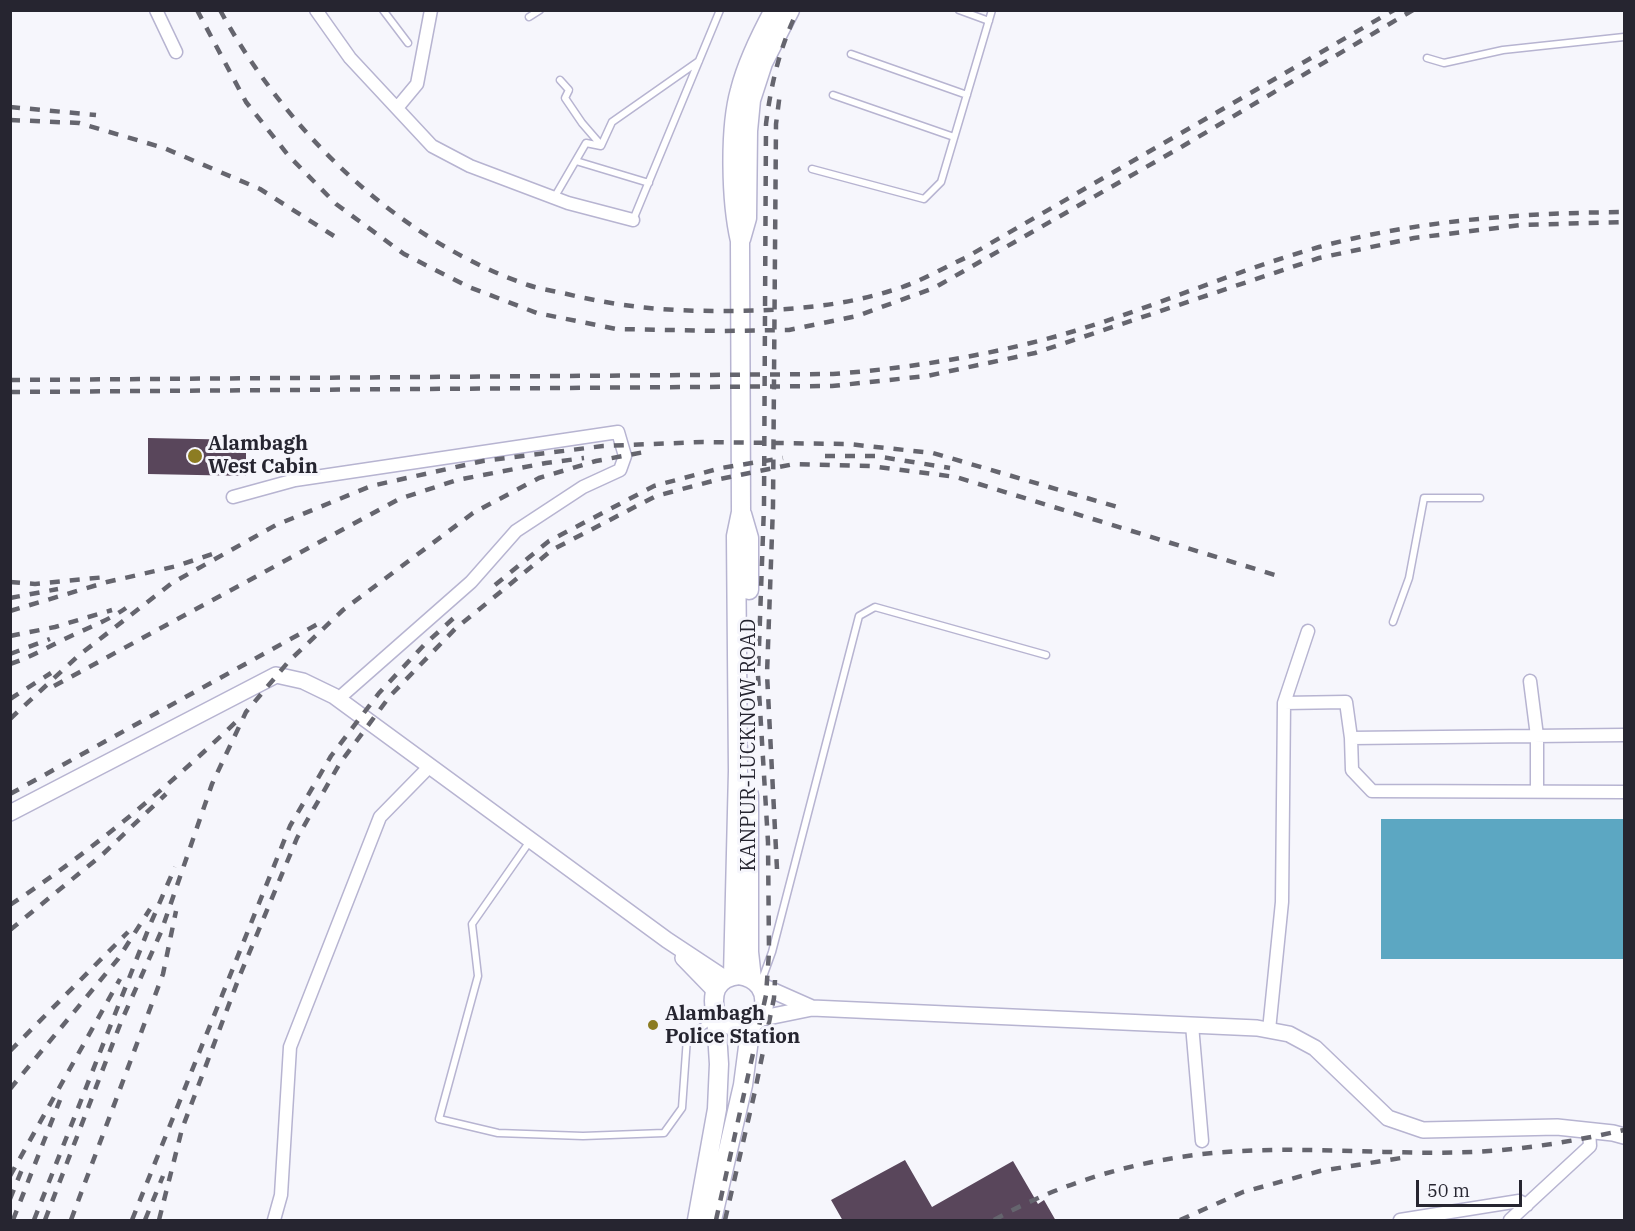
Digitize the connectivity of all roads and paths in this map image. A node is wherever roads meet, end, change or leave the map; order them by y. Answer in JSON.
{"nodes":[{"id":1,"x":156,"y":10,"type":"edge"},
{"id":2,"x":316,"y":10,"type":"edge"},
{"id":3,"x":383,"y":10,"type":"edge"},
{"id":4,"x":430,"y":10,"type":"edge"},
{"id":5,"x":540,"y":10,"type":"edge"},
{"id":6,"x":720,"y":10,"type":"edge"},
{"id":7,"x":774,"y":10,"type":"edge"},
{"id":8,"x":790,"y":10,"type":"edge"},
{"id":9,"x":959,"y":10,"type":"edge"},
{"id":10,"x":992,"y":10,"type":"edge"},
{"id":11,"x":529,"y":17,"type":"dead end"},
{"id":12,"x":989,"y":21,"type":"junction"},
{"id":13,"x":1624,"y":37,"type":"edge"},
{"id":14,"x":408,"y":42,"type":"dead end"},
{"id":15,"x":176,"y":52,"type":"dead end"},
{"id":16,"x":851,"y":54,"type":"dead end"},
{"id":17,"x":1427,"y":58,"type":"dead end"},
{"id":18,"x":699,"y":60,"type":"junction"},
{"id":19,"x":560,"y":80,"type":"dead end"},
{"id":20,"x":833,"y":95,"type":"dead end"},
{"id":21,"x":967,"y":95,"type":"junction"},
{"id":22,"x":397,"y":108,"type":"junction"},
{"id":23,"x":954,"y":137,"type":"junction"},
{"id":24,"x":601,"y":146,"type":"junction"},
{"id":25,"x":576,"y":160,"type":"junction"},
{"id":26,"x":812,"y":169,"type":"dead end"},
{"id":27,"x":649,"y":183,"type":"junction"},
{"id":28,"x":554,"y":198,"type":"junction"},
{"id":29,"x":633,"y":220,"type":"joint"},
{"id":30,"x":740,"y":241,"type":"junction"},
{"id":31,"x":233,"y":496,"type":"dead end"},
{"id":32,"x":1480,"y":498,"type":"dead end"},
{"id":33,"x":741,"y":512,"type":"junction"},
{"id":34,"x":1393,"y":622,"type":"dead end"},
{"id":35,"x":1308,"y":631,"type":"dead end"},
{"id":36,"x":1046,"y":655,"type":"dead end"},
{"id":37,"x":1530,"y":681,"type":"dead end"},
{"id":38,"x":338,"y":699,"type":"junction"},
{"id":39,"x":1284,"y":703,"type":"junction"},
{"id":40,"x":1624,"y":735,"type":"edge"},
{"id":41,"x":1537,"y":736,"type":"junction"},
{"id":42,"x":1351,"y":738,"type":"junction"},
{"id":43,"x":430,"y":766,"type":"junction"},
{"id":44,"x":1537,"y":791,"type":"junction"},
{"id":45,"x":1624,"y":792,"type":"edge"},
{"id":46,"x":10,"y":813,"type":"edge"},
{"id":47,"x":531,"y":839,"type":"junction"},
{"id":48,"x":724,"y":982,"type":"junction"},
{"id":49,"x":756,"y":982,"type":"junction"},
{"id":50,"x":812,"y":1008,"type":"junction"},
{"id":51,"x":716,"y":1016,"type":"junction"},
{"id":52,"x":754,"y":1022,"type":"junction"},
{"id":53,"x":1192,"y":1025,"type":"junction"},
{"id":54,"x":1269,"y":1030,"type":"junction"},
{"id":55,"x":1589,"y":1130,"type":"junction"},
{"id":56,"x":1624,"y":1136,"type":"edge"},
{"id":57,"x":1202,"y":1141,"type":"dead end"},
{"id":58,"x":1527,"y":1204,"type":"junction"},
{"id":59,"x":274,"y":1221,"type":"edge"},
{"id":60,"x":697,"y":1221,"type":"edge"},
{"id":61,"x":712,"y":1221,"type":"edge"},
{"id":62,"x":1400,"y":1221,"type":"edge"},
{"id":63,"x":1510,"y":1221,"type":"edge"}],
"edges":[{"from":1,"to":15,"type":"street"},
{"from":2,"to":22,"type":"street"},
{"from":3,"to":14,"type":"lane"},
{"from":4,"to":22,"type":"street"},
{"from":5,"to":11,"type":"lane"},
{"from":6,"to":18,"type":"lane"},
{"from":7,"to":30,"type":"main road"},
{"from":8,"to":30,"type":"main road"},
{"from":9,"to":12,"type":"lane"},
{"from":10,"to":12,"type":"lane"},
{"from":12,"to":21,"type":"lane"},
{"from":13,"to":17,"type":"lane"},
{"from":16,"to":21,"type":"lane"},
{"from":18,"to":24,"type":"lane"},
{"from":18,"to":27,"type":"lane"},
{"from":19,"to":24,"type":"lane"},
{"from":20,"to":23,"type":"lane"},
{"from":21,"to":23,"type":"lane"},
{"from":22,"to":28,"type":"street"},
{"from":23,"to":26,"type":"lane"},
{"from":24,"to":25,"type":"lane"},
{"from":25,"to":27,"type":"lane"},
{"from":25,"to":28,"type":"lane"},
{"from":27,"to":29,"type":"lane"},
{"from":28,"to":29,"type":"street"},
{"from":30,"to":33,"type":"main road","name":"KANPUR-LUCKNOW ROAD"},
{"from":31,"to":38,"type":"street"},
{"from":32,"to":34,"type":"lane"},
{"from":33,"to":48,"type":"main road","name":"KANPUR-LUCKNOW ROAD"},
{"from":33,"to":49,"type":"main road","name":"KANPUR-LUCKNOW ROAD"},
{"from":35,"to":39,"type":"street"},
{"from":36,"to":49,"type":"lane"},
{"from":37,"to":41,"type":"street"},
{"from":38,"to":43,"type":"street"},
{"from":38,"to":46,"type":"street"},
{"from":39,"to":42,"type":"street"},
{"from":39,"to":54,"type":"street"},
{"from":40,"to":41,"type":"street"},
{"from":41,"to":42,"type":"street"},
{"from":41,"to":44,"type":"street"},
{"from":42,"to":44,"type":"street"},
{"from":43,"to":47,"type":"street"},
{"from":43,"to":59,"type":"street"},
{"from":44,"to":45,"type":"street"},
{"from":47,"to":48,"type":"street"},
{"from":47,"to":51,"type":"lane"},
{"from":48,"to":49,"type":"main road"},
{"from":48,"to":51,"type":"main road","name":"KANPUR-LUCKNOW ROAD"},
{"from":49,"to":50,"type":"street"},
{"from":49,"to":52,"type":"main road","name":"KANPUR-LUCKNOW ROAD"},
{"from":50,"to":52,"type":"street"},
{"from":50,"to":53,"type":"street"},
{"from":51,"to":52,"type":"main road"},
{"from":51,"to":60,"type":"main road","name":"KANPUR-LUCKNOW ROAD"},
{"from":52,"to":61,"type":"main road","name":"KANPUR-LUCKNOW ROAD"},
{"from":53,"to":54,"type":"street"},
{"from":53,"to":57,"type":"street"},
{"from":54,"to":55,"type":"street"},
{"from":55,"to":56,"type":"street"},
{"from":55,"to":58,"type":"street"},
{"from":58,"to":62,"type":"street"},
{"from":58,"to":63,"type":"street"}]}
